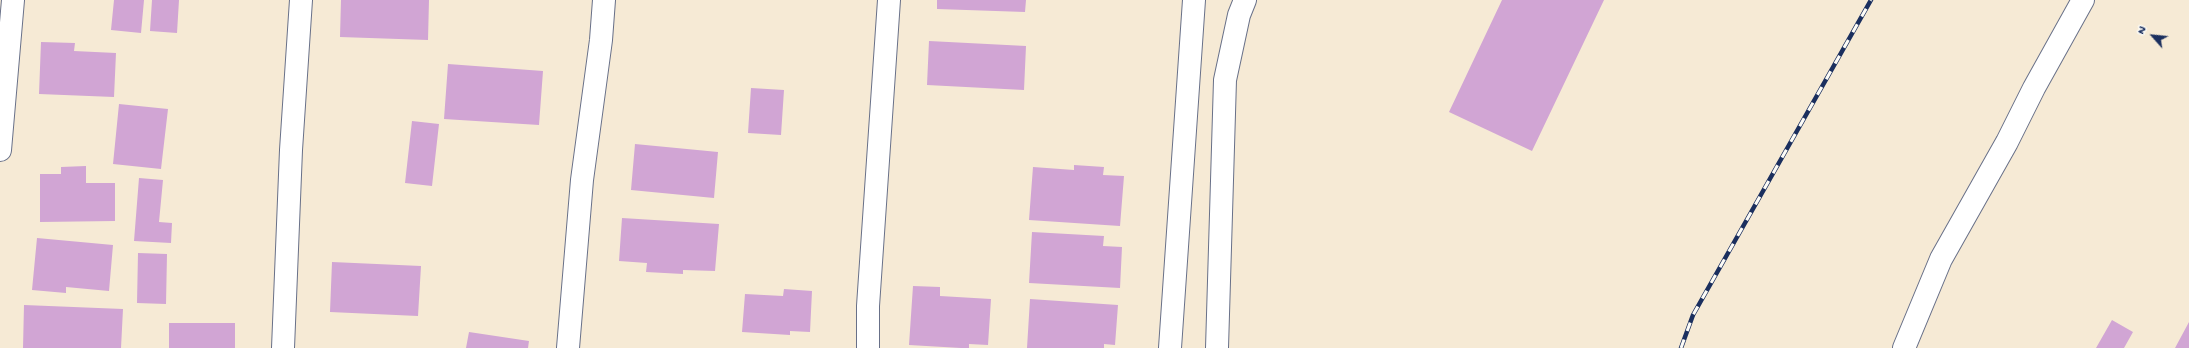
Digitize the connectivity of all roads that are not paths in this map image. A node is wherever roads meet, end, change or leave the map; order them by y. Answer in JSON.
{"nodes":[{"id":1,"x":13,"y":0,"type":"edge"},
{"id":2,"x":301,"y":0,"type":"edge"},
{"id":3,"x":604,"y":0,"type":"edge"},
{"id":4,"x":889,"y":0,"type":"edge"},
{"id":5,"x":1194,"y":0,"type":"edge"},
{"id":6,"x":1245,"y":0,"type":"edge"},
{"id":7,"x":2083,"y":0,"type":"edge"},
{"id":8,"x":0,"y":150,"type":"edge"},
{"id":9,"x":283,"y":348,"type":"edge"},
{"id":10,"x":568,"y":348,"type":"edge"},
{"id":11,"x":868,"y":348,"type":"edge"},
{"id":12,"x":1170,"y":348,"type":"edge"},
{"id":13,"x":1217,"y":348,"type":"edge"},
{"id":14,"x":1904,"y":348,"type":"edge"}],
"edges":[{"from":1,"to":8,"type":"street"},
{"from":2,"to":9,"type":"street"},
{"from":3,"to":10,"type":"street"},
{"from":4,"to":11,"type":"street"},
{"from":5,"to":12,"type":"street"},
{"from":6,"to":13,"type":"street"},
{"from":7,"to":14,"type":"street"}]}
